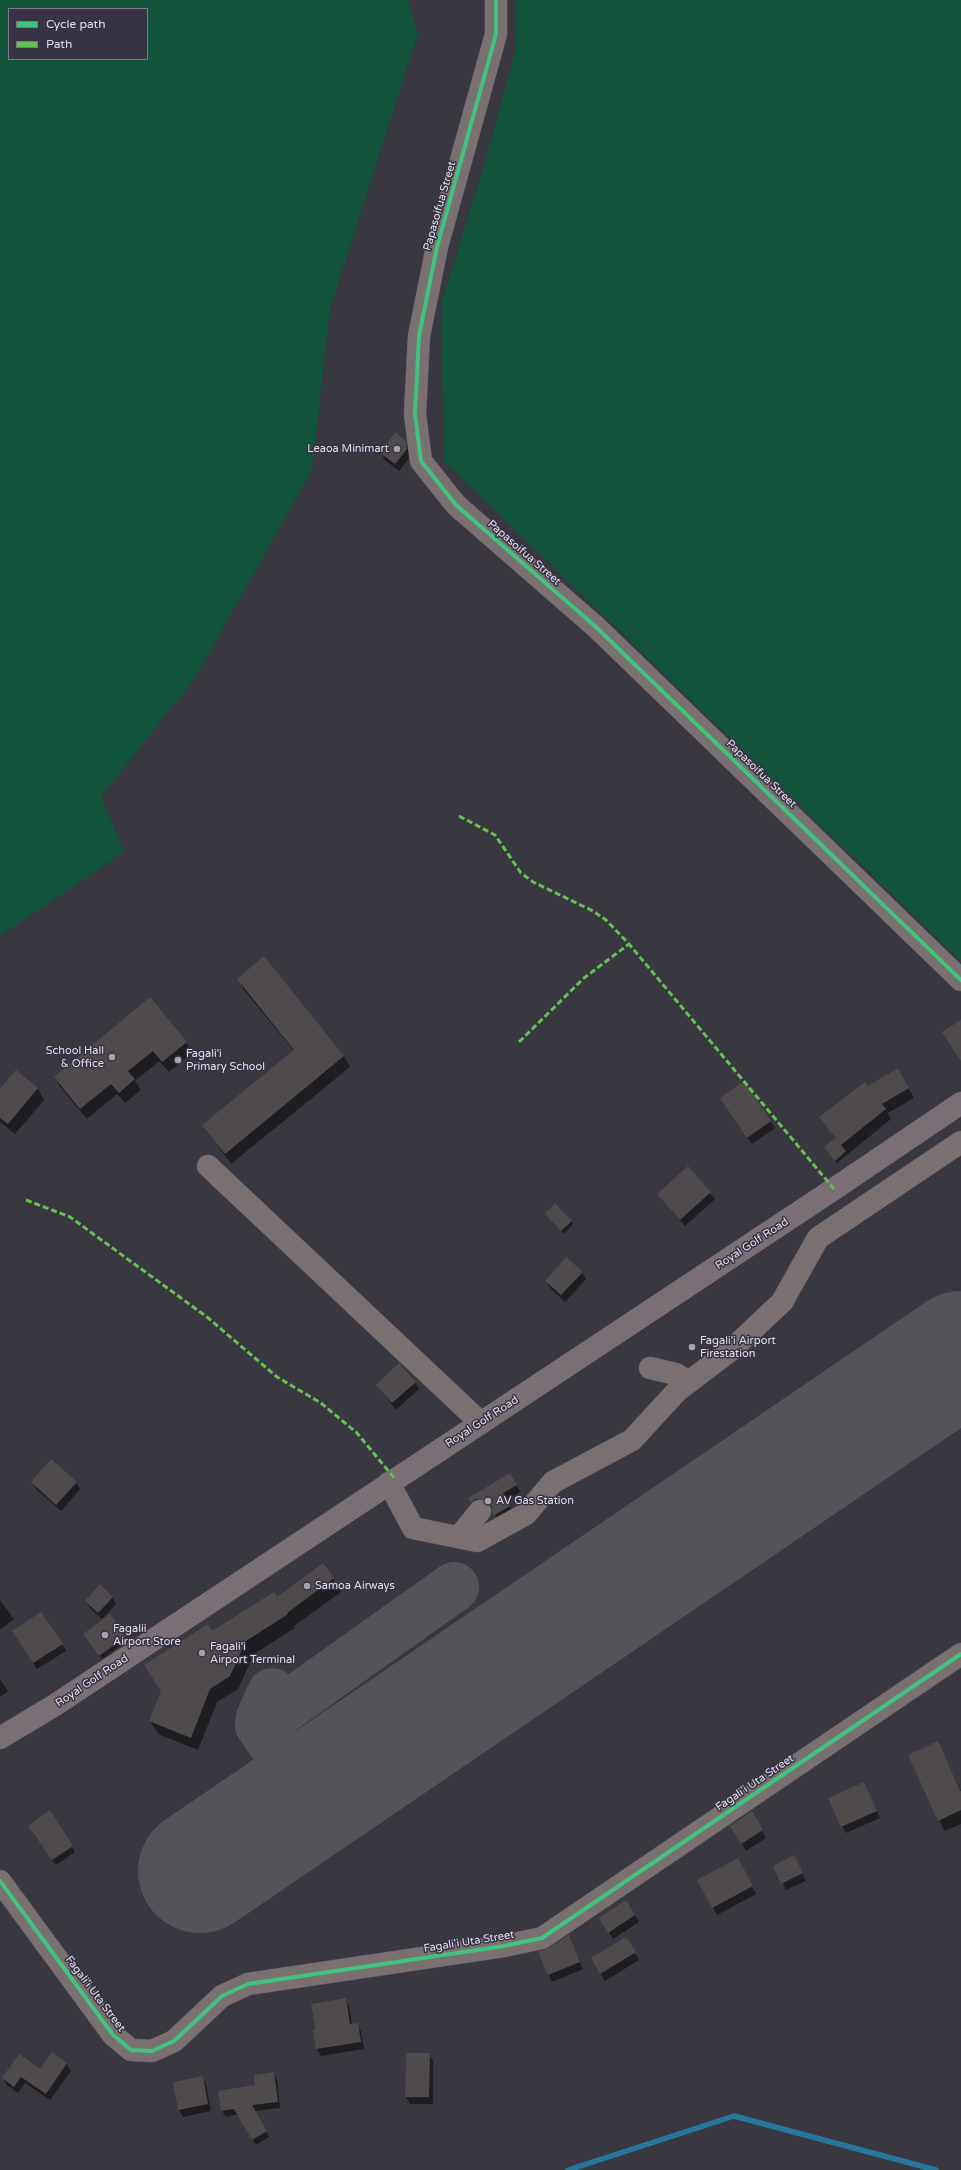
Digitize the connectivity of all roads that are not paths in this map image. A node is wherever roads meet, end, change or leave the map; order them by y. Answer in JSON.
{"nodes":[{"id":1,"x":496,"y":0,"type":"edge"},
{"id":2,"x":961,"y":980,"type":"edge"},
{"id":3,"x":961,"y":1102,"type":"edge"},
{"id":4,"x":961,"y":1142,"type":"edge"},
{"id":5,"x":208,"y":1166,"type":"dead end"},
{"id":6,"x":650,"y":1368,"type":"dead end"},
{"id":7,"x":689,"y":1382,"type":"junction"},
{"id":8,"x":481,"y":1423,"type":"junction"},
{"id":9,"x":389,"y":1483,"type":"junction"},
{"id":10,"x":480,"y":1511,"type":"dead end"},
{"id":11,"x":459,"y":1537,"type":"junction"},
{"id":12,"x":959,"y":1660,"type":"edge"},
{"id":13,"x":0,"y":1738,"type":"edge"},
{"id":14,"x":0,"y":1881,"type":"edge"}],
"edges":[{"from":1,"to":2,"type":"street","name":"Papasoifua Street"},
{"from":3,"to":8,"type":"main road","name":"Royal Golf Road"},
{"from":4,"to":7,"type":"street"},
{"from":5,"to":8,"type":"street"},
{"from":6,"to":7,"type":"street"},
{"from":7,"to":11,"type":"street"},
{"from":8,"to":9,"type":"main road","name":"Royal Golf Road"},
{"from":9,"to":11,"type":"street"},
{"from":9,"to":13,"type":"main road","name":"Royal Golf Road"},
{"from":10,"to":11,"type":"street"},
{"from":12,"to":14,"type":"street","name":"Fagali'i Uta Street"}]}
